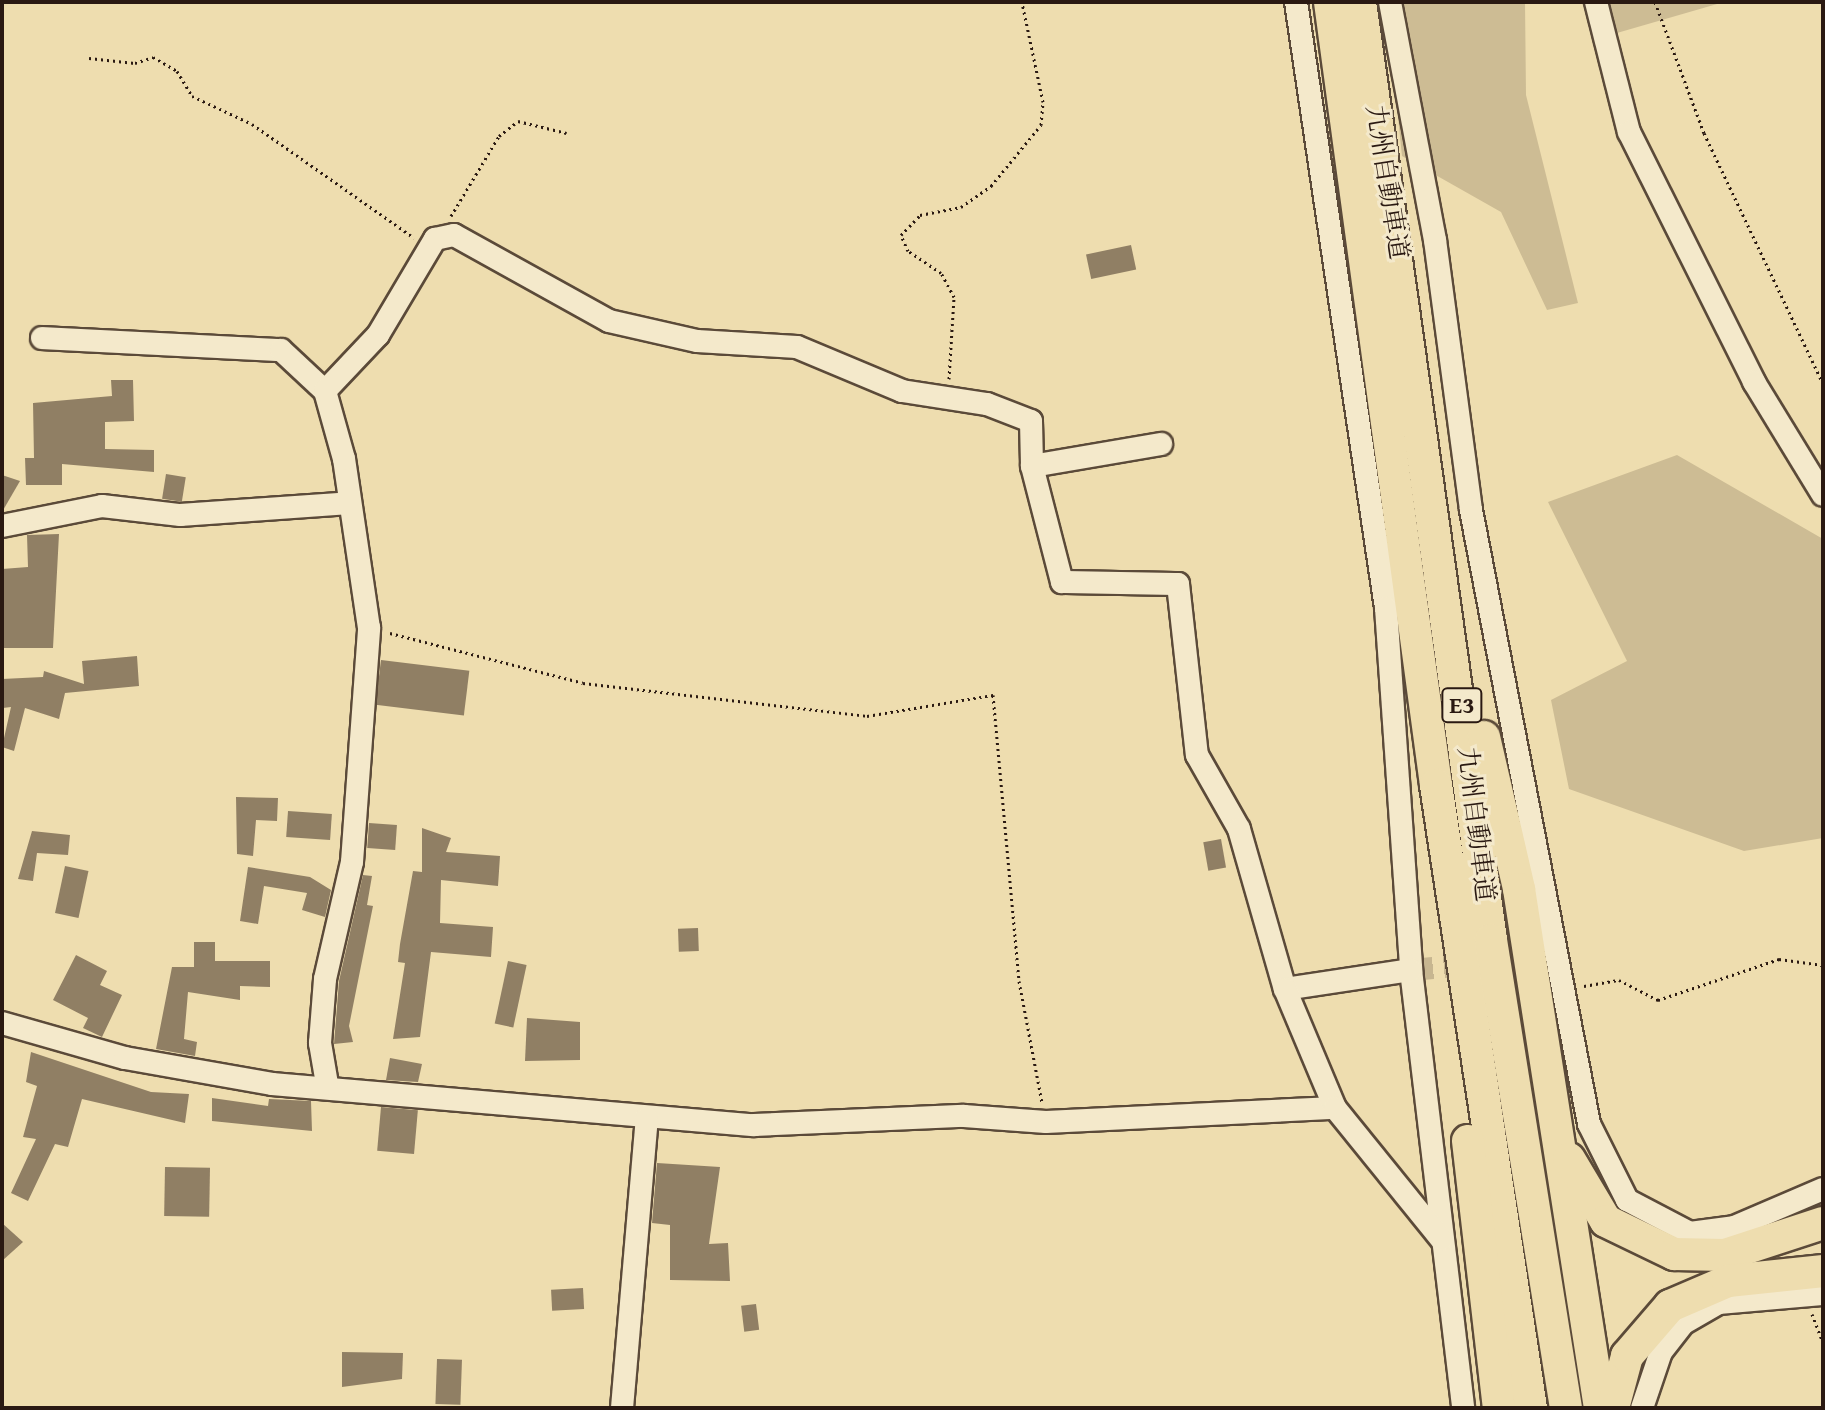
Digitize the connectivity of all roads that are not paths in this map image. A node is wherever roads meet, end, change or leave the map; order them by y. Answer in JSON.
{"nodes":[{"id":1,"x":1296,"y":2,"type":"edge"},
{"id":2,"x":1330,"y":2,"type":"edge"},
{"id":3,"x":1360,"y":2,"type":"edge"},
{"id":4,"x":1390,"y":2,"type":"edge"},
{"id":5,"x":1596,"y":2,"type":"edge"},
{"id":6,"x":42,"y":338,"type":"dead end"},
{"id":7,"x":325,"y":391,"type":"junction"},
{"id":8,"x":1161,"y":444,"type":"dead end"},
{"id":9,"x":1032,"y":466,"type":"junction"},
{"id":10,"x":1823,"y":495,"type":"edge"},
{"id":11,"x":350,"y":503,"type":"junction"},
{"id":12,"x":2,"y":526,"type":"edge"},
{"id":13,"x":1445,"y":571,"type":"junction"},
{"id":14,"x":1436,"y":785,"type":"junction"},
{"id":15,"x":1411,"y":970,"type":"junction"},
{"id":16,"x":1285,"y":989,"type":"junction"},
{"id":17,"x":2,"y":1023,"type":"edge"},
{"id":18,"x":1545,"y":1050,"type":"junction"},
{"id":19,"x":327,"y":1084,"type":"junction"},
{"id":20,"x":1335,"y":1108,"type":"junction"},
{"id":21,"x":647,"y":1118,"type":"junction"},
{"id":22,"x":1823,"y":1189,"type":"edge"},
{"id":23,"x":1823,"y":1223,"type":"edge"},
{"id":24,"x":1441,"y":1239,"type":"junction"},
{"id":25,"x":1817,"y":1287,"type":"edge"},
{"id":26,"x":622,"y":1408,"type":"edge"},
{"id":27,"x":1463,"y":1408,"type":"edge"},
{"id":28,"x":1499,"y":1408,"type":"edge"},
{"id":29,"x":1531,"y":1408,"type":"edge"},
{"id":30,"x":1566,"y":1408,"type":"edge"},
{"id":31,"x":1600,"y":1408,"type":"edge"},
{"id":32,"x":1613,"y":1408,"type":"edge"},
{"id":33,"x":1642,"y":1408,"type":"edge"}],
"edges":[{"from":1,"to":15,"type":"street"},
{"from":2,"to":14,"type":"highway","name":"九州自動車道","number":"E3"},
{"from":3,"to":13,"type":"highway","name":"九州自動車道","number":"E3"},
{"from":4,"to":22,"type":"street"},
{"from":5,"to":10,"type":"street"},
{"from":6,"to":7,"type":"street"},
{"from":7,"to":9,"type":"street"},
{"from":7,"to":11,"type":"street"},
{"from":8,"to":9,"type":"street"},
{"from":9,"to":16,"type":"street"},
{"from":11,"to":12,"type":"street"},
{"from":11,"to":19,"type":"street"},
{"from":13,"to":18,"type":"highway"},
{"from":13,"to":30,"type":"highway","name":"九州自動車道","number":"E3"},
{"from":14,"to":28,"type":"highway"},
{"from":14,"to":29,"type":"highway","name":"九州自動車道","number":"E3"},
{"from":15,"to":16,"type":"street"},
{"from":15,"to":24,"type":"street"},
{"from":16,"to":20,"type":"street"},
{"from":17,"to":19,"type":"street"},
{"from":18,"to":23,"type":"highway"},
{"from":18,"to":31,"type":"highway"},
{"from":19,"to":21,"type":"street"},
{"from":20,"to":21,"type":"street"},
{"from":20,"to":24,"type":"street"},
{"from":21,"to":26,"type":"street"},
{"from":24,"to":27,"type":"street"},
{"from":25,"to":32,"type":"highway"},
{"from":25,"to":33,"type":"street"}]}
